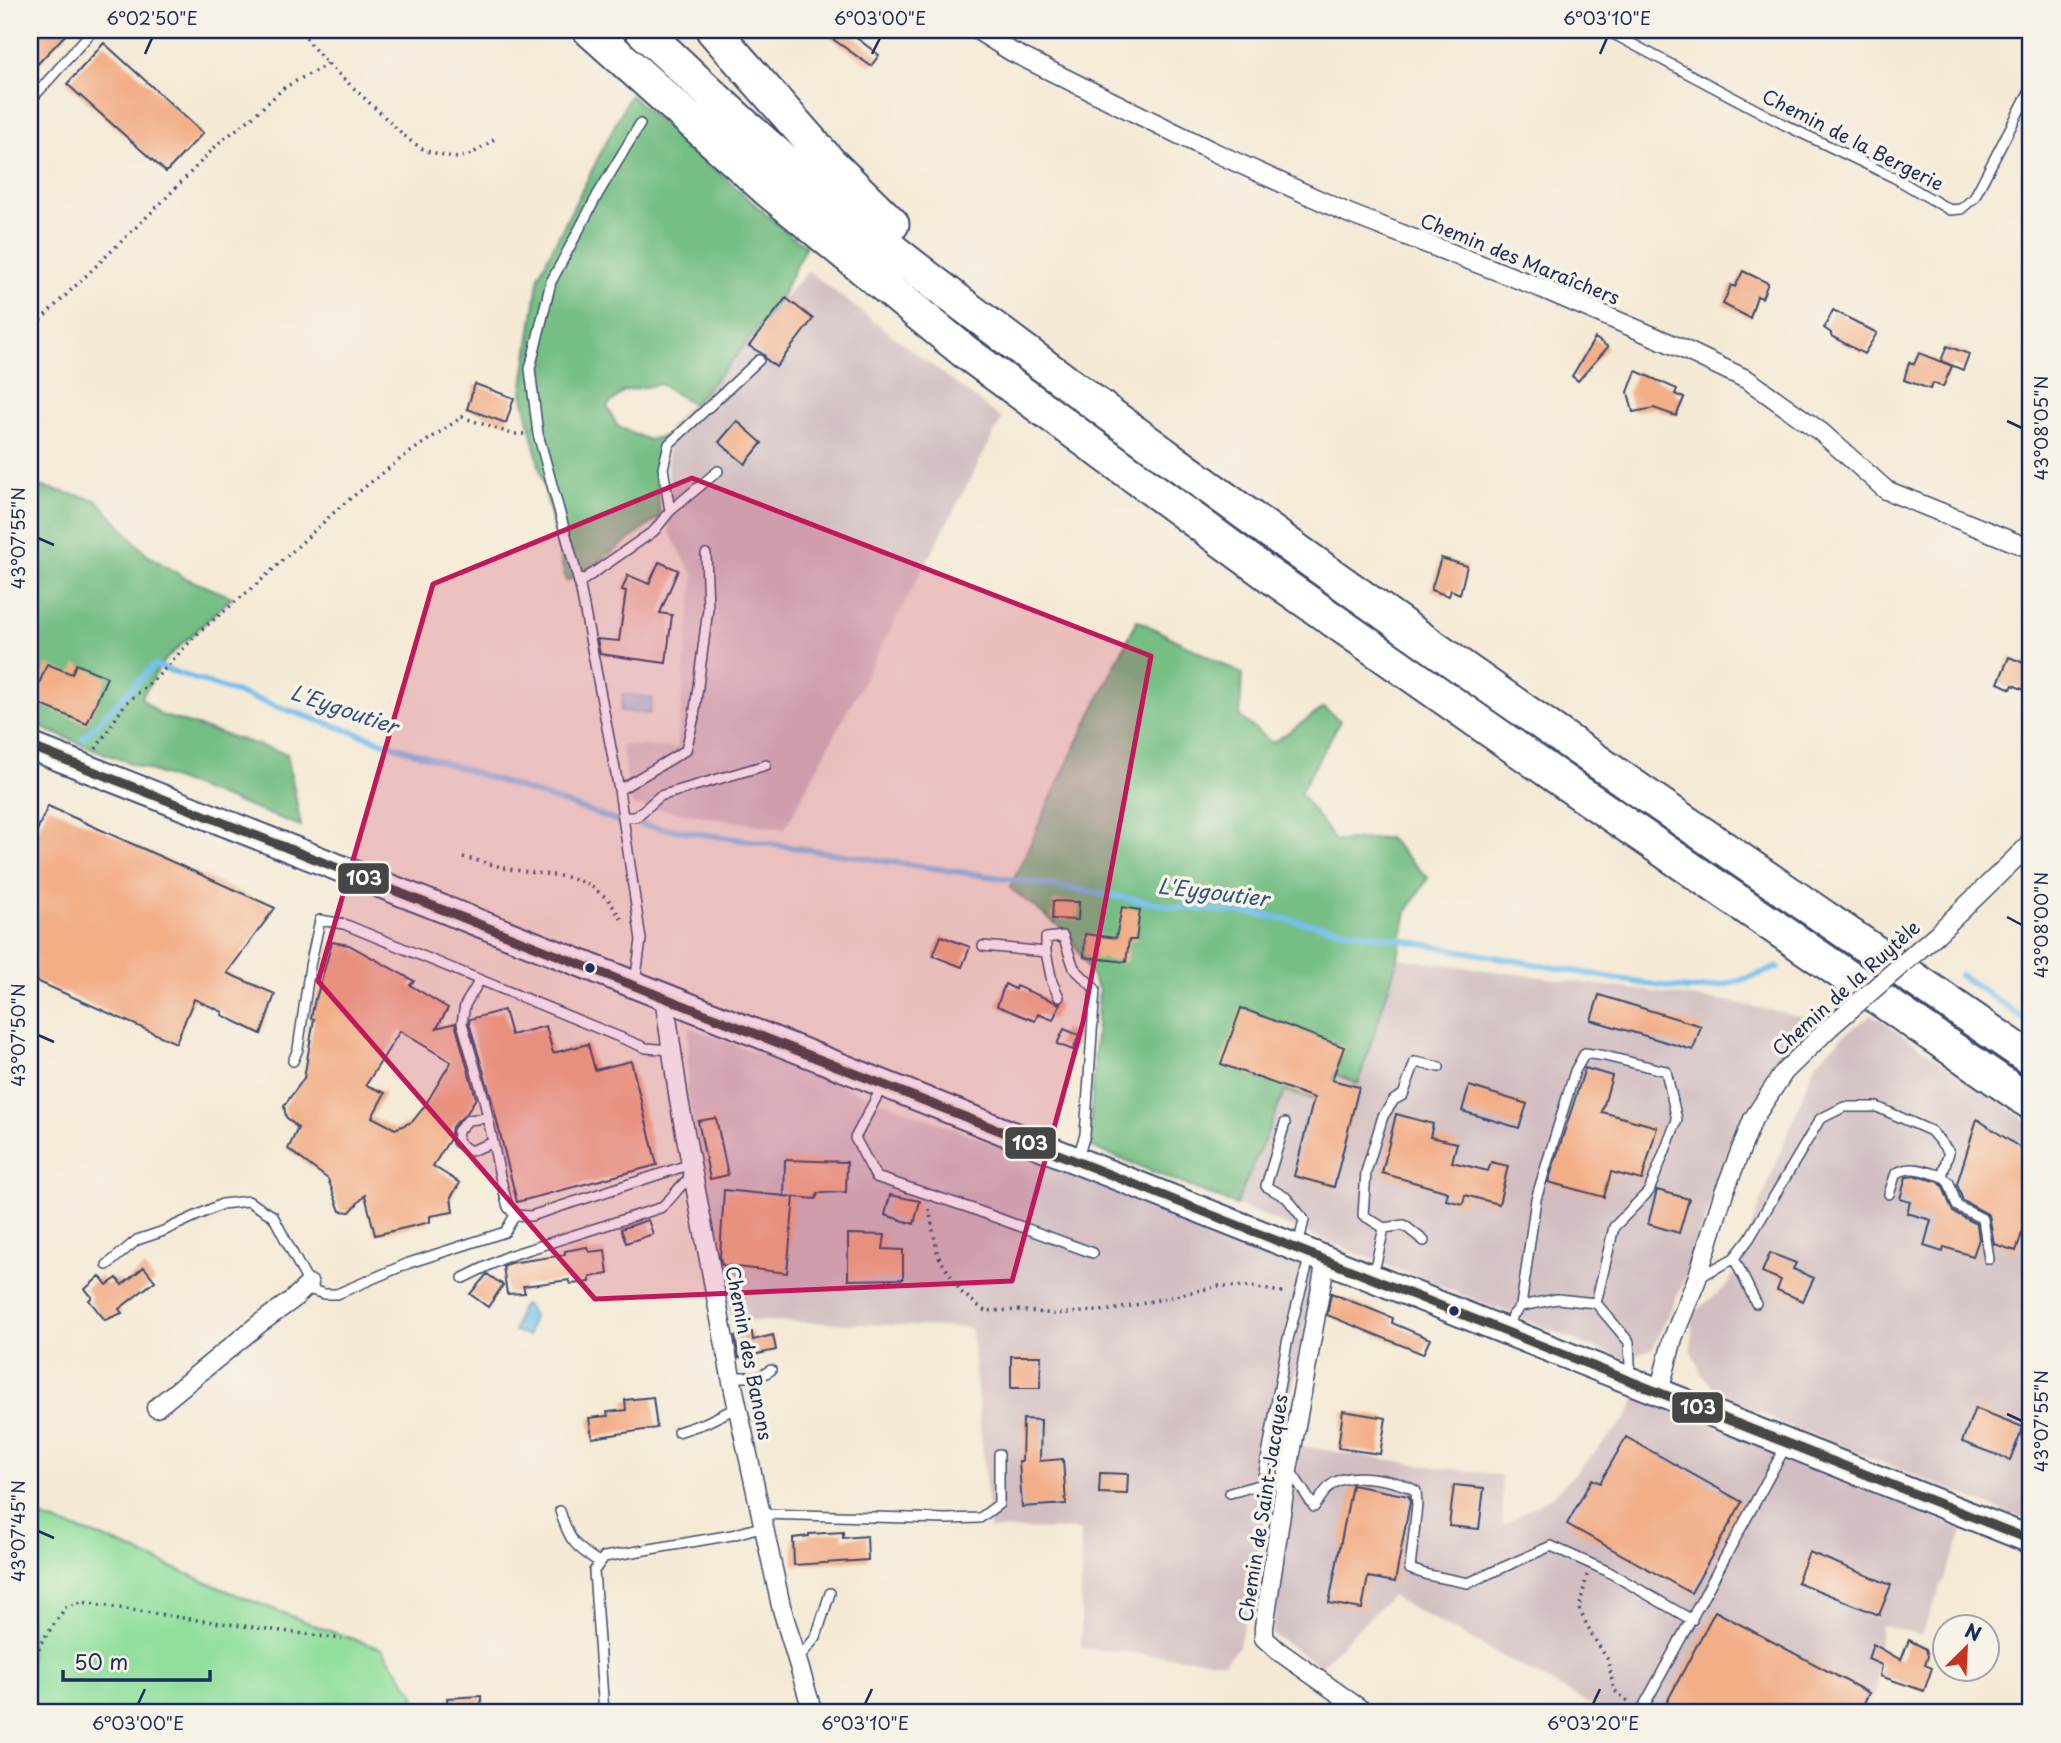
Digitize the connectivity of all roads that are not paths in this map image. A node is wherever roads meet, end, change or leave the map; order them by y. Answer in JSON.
{"nodes":[{"id":1,"x":93,"y":30,"type":"edge"},
{"id":2,"x":590,"y":30,"type":"edge"},
{"id":3,"x":642,"y":30,"type":"edge"},
{"id":4,"x":713,"y":30,"type":"edge"},
{"id":5,"x":977,"y":30,"type":"edge"},
{"id":6,"x":1606,"y":30,"type":"edge"},
{"id":7,"x":2031,"y":88,"type":"edge"},
{"id":8,"x":30,"y":101,"type":"edge"},
{"id":9,"x":640,"y":124,"type":"dead end"},
{"id":10,"x":759,"y":360,"type":"dead end"},
{"id":11,"x":1101,"y":408,"type":"junction"},
{"id":12,"x":718,"y":471,"type":"dead end"},
{"id":13,"x":670,"y":511,"type":"junction"},
{"id":14,"x":2031,"y":549,"type":"edge"},
{"id":15,"x":706,"y":554,"type":"dead end"},
{"id":16,"x":579,"y":583,"type":"junction"},
{"id":17,"x":30,"y":746,"type":"edge"},
{"id":18,"x":766,"y":765,"type":"dead end"},
{"id":19,"x":619,"y":790,"type":"junction"},
{"id":20,"x":623,"y":817,"type":"junction"},
{"id":21,"x":2031,"y":840,"type":"edge"},
{"id":22,"x":983,"y":946,"type":"dead end"},
{"id":23,"x":1046,"y":952,"type":"junction"},
{"id":24,"x":480,"y":980,"type":"junction"},
{"id":25,"x":635,"y":985,"type":"junction"},
{"id":26,"x":664,"y":997,"type":"junction"},
{"id":27,"x":1059,"y":997,"type":"dead end"},
{"id":28,"x":672,"y":1050,"type":"junction"},
{"id":29,"x":2031,"y":1059,"type":"edge"},
{"id":30,"x":293,"y":1061,"type":"dead end"},
{"id":31,"x":1438,"y":1067,"type":"dead end"},
{"id":32,"x":884,"y":1084,"type":"junction"},
{"id":33,"x":2031,"y":1103,"type":"edge"},
{"id":34,"x":487,"y":1118,"type":"junction"},
{"id":35,"x":1285,"y":1123,"type":"dead end"},
{"id":36,"x":492,"y":1143,"type":"junction"},
{"id":37,"x":1076,"y":1160,"type":"junction"},
{"id":38,"x":692,"y":1170,"type":"junction"},
{"id":39,"x":1942,"y":1176,"type":"junction"},
{"id":40,"x":1889,"y":1194,"type":"dead end"},
{"id":41,"x":515,"y":1215,"type":"junction"},
{"id":42,"x":1384,"y":1228,"type":"junction"},
{"id":43,"x":1424,"y":1241,"type":"dead end"},
{"id":44,"x":1093,"y":1253,"type":"dead end"},
{"id":45,"x":1311,"y":1254,"type":"junction"},
{"id":46,"x":1734,"y":1258,"type":"junction"},
{"id":47,"x":1989,"y":1259,"type":"dead end"},
{"id":48,"x":107,"y":1265,"type":"dead end"},
{"id":49,"x":1370,"y":1277,"type":"junction"},
{"id":50,"x":463,"y":1278,"type":"dead end"},
{"id":51,"x":1697,"y":1279,"type":"junction"},
{"id":52,"x":309,"y":1283,"type":"junction"},
{"id":53,"x":1597,"y":1303,"type":"junction"},
{"id":54,"x":1756,"y":1303,"type":"dead end"},
{"id":55,"x":1521,"y":1306,"type":"junction"},
{"id":56,"x":1506,"y":1331,"type":"junction"},
{"id":57,"x":771,"y":1370,"type":"dead end"},
{"id":58,"x":731,"y":1377,"type":"junction"},
{"id":59,"x":1625,"y":1378,"type":"junction"},
{"id":60,"x":1659,"y":1392,"type":"junction"},
{"id":61,"x":738,"y":1407,"type":"junction"},
{"id":62,"x":156,"y":1408,"type":"dead end"},
{"id":63,"x":678,"y":1432,"type":"dead end"},
{"id":64,"x":1788,"y":1443,"type":"junction"},
{"id":65,"x":999,"y":1454,"type":"dead end"},
{"id":66,"x":1289,"y":1468,"type":"junction"},
{"id":67,"x":1230,"y":1493,"type":"dead end"},
{"id":68,"x":560,"y":1511,"type":"dead end"},
{"id":69,"x":763,"y":1520,"type":"junction"},
{"id":70,"x":2031,"y":1540,"type":"edge"},
{"id":71,"x":598,"y":1562,"type":"junction"},
{"id":72,"x":830,"y":1593,"type":"dead end"},
{"id":73,"x":1692,"y":1620,"type":"junction"},
{"id":74,"x":797,"y":1660,"type":"junction"},
{"id":75,"x":30,"y":1703,"type":"edge"},
{"id":76,"x":1640,"y":1712,"type":"edge"},
{"id":77,"x":33,"y":1713,"type":"edge"},
{"id":78,"x":604,"y":1713,"type":"edge"},
{"id":79,"x":813,"y":1713,"type":"edge"},
{"id":80,"x":1366,"y":1713,"type":"edge"}],
"edges":[{"from":1,"to":8,"type":"lane"},
{"from":2,"to":33,"type":"highway"},
{"from":3,"to":11,"type":"highway"},
{"from":4,"to":11,"type":"highway"},
{"from":5,"to":14,"type":"street","name":"Chemin des Maraîchers"},
{"from":6,"to":7,"type":"lane","name":"Chemin de la Bergerie"},
{"from":9,"to":16,"type":"lane"},
{"from":10,"to":13,"type":"lane"},
{"from":11,"to":29,"type":"highway"},
{"from":12,"to":13,"type":"lane"},
{"from":13,"to":16,"type":"lane"},
{"from":15,"to":19,"type":"lane"},
{"from":16,"to":19,"type":"lane"},
{"from":17,"to":25,"type":"main road"},
{"from":18,"to":20,"type":"lane"},
{"from":19,"to":20,"type":"lane"},
{"from":20,"to":25,"type":"lane"},
{"from":21,"to":51,"type":"street","name":"Chemin de la Ruytèle","bridge":true},
{"from":22,"to":23,"type":"lane"},
{"from":23,"to":27,"type":"lane"},
{"from":23,"to":37,"type":"lane"},
{"from":24,"to":28,"type":"lane"},
{"from":24,"to":30,"type":"lane"},
{"from":24,"to":34,"type":"lane"},
{"from":25,"to":26,"type":"main road"},
{"from":26,"to":28,"type":"street","name":"Chemin des Banons"},
{"from":26,"to":32,"type":"main road"},
{"from":28,"to":38,"type":"street","name":"Chemin des Banons"},
{"from":31,"to":42,"type":"lane"},
{"from":32,"to":37,"type":"main road"},
{"from":32,"to":44,"type":"lane"},
{"from":34,"to":36,"type":"lane"},
{"from":34,"to":36,"type":"lane"},
{"from":35,"to":45,"type":"lane"},
{"from":36,"to":41,"type":"lane"},
{"from":37,"to":45,"type":"main road"},
{"from":38,"to":41,"type":"lane"},
{"from":38,"to":50,"type":"lane"},
{"from":38,"to":58,"type":"street","name":"Chemin des Banons"},
{"from":39,"to":40,"type":"lane"},
{"from":39,"to":46,"type":"lane"},
{"from":39,"to":47,"type":"lane"},
{"from":41,"to":52,"type":"lane"},
{"from":42,"to":43,"type":"lane"},
{"from":42,"to":49,"type":"lane"},
{"from":45,"to":49,"type":"main road"},
{"from":45,"to":66,"type":"street","name":"Chemin de Saint-Jacques"},
{"from":45,"to":67,"type":"lane"},
{"from":46,"to":51,"type":"lane"},
{"from":46,"to":54,"type":"lane"},
{"from":48,"to":52,"type":"lane"},
{"from":49,"to":56,"type":"main road"},
{"from":51,"to":60,"type":"street","name":"Chemin de la Ruytèle"},
{"from":52,"to":62,"type":"street"},
{"from":53,"to":55,"type":"lane"},
{"from":53,"to":55,"type":"lane"},
{"from":53,"to":59,"type":"lane"},
{"from":55,"to":56,"type":"lane"},
{"from":56,"to":59,"type":"main road"},
{"from":57,"to":58,"type":"lane"},
{"from":58,"to":61,"type":"street","name":"Chemin des Banons"},
{"from":59,"to":60,"type":"main road"},
{"from":60,"to":64,"type":"main road"},
{"from":61,"to":63,"type":"lane"},
{"from":61,"to":69,"type":"street","name":"Chemin des Banons"},
{"from":64,"to":70,"type":"main road"},
{"from":64,"to":73,"type":"lane"},
{"from":65,"to":69,"type":"lane"},
{"from":66,"to":73,"type":"lane"},
{"from":66,"to":80,"type":"street","name":"Chemin de Saint-Jacques"},
{"from":68,"to":71,"type":"lane"},
{"from":69,"to":71,"type":"lane"},
{"from":69,"to":74,"type":"street","name":"Chemin des Banons"},
{"from":71,"to":78,"type":"lane"},
{"from":72,"to":74,"type":"lane"},
{"from":73,"to":76,"type":"lane"},
{"from":74,"to":79,"type":"street","name":"Chemin des Banons"},
{"from":75,"to":77,"type":"lane"}]}
